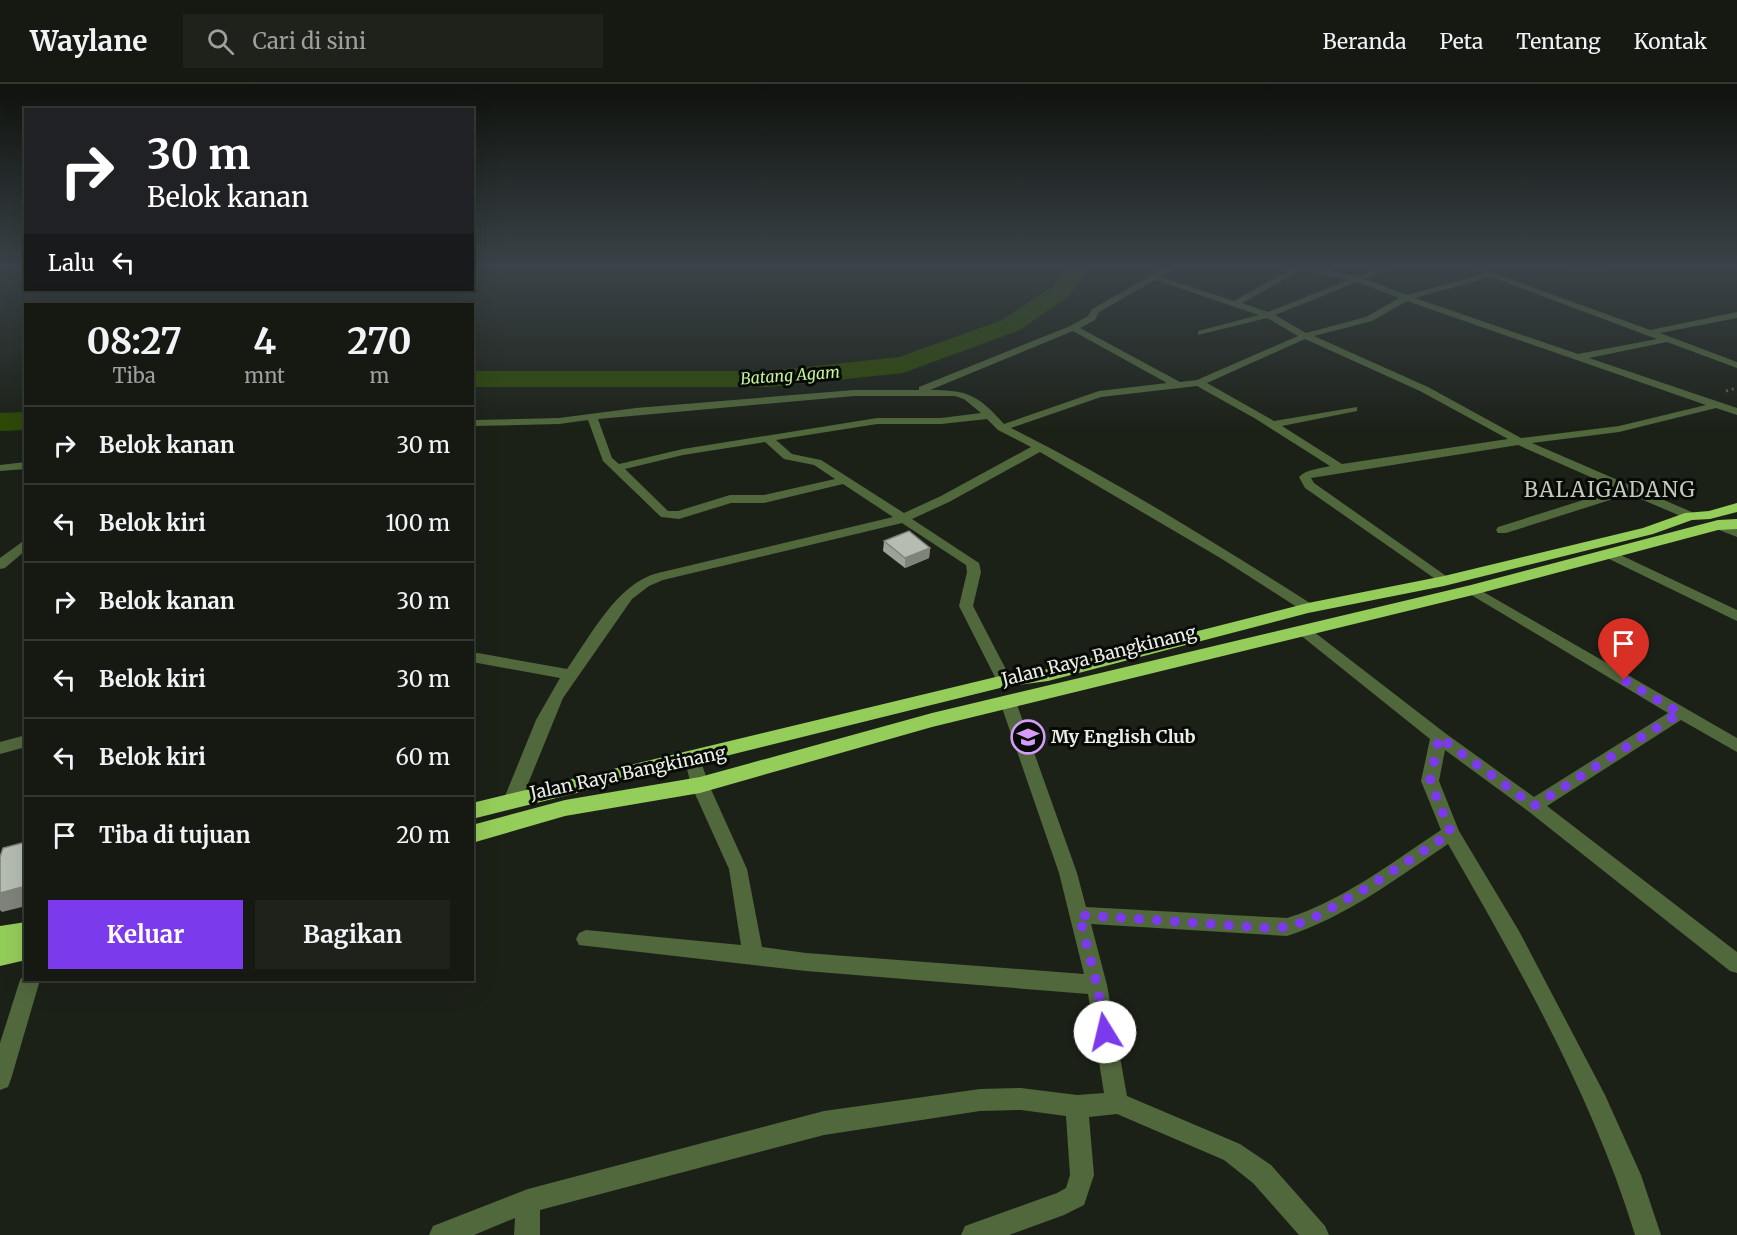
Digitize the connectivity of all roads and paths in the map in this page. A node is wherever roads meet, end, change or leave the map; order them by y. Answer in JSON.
{"nodes":[{"id":1,"x":1085,"y":322,"type":"edge"},
{"id":2,"x":1243,"y":322,"type":"edge"},
{"id":3,"x":1280,"y":322,"type":"edge"},
{"id":4,"x":1359,"y":322,"type":"edge"},
{"id":5,"x":1474,"y":322,"type":"edge"},
{"id":6,"x":1619,"y":322,"type":"edge"},
{"id":7,"x":1704,"y":322,"type":"edge"},
{"id":8,"x":1076,"y":327,"type":"junction"},
{"id":9,"x":1201,"y":333,"type":"dead end"},
{"id":10,"x":1649,"y":333,"type":"junction"},
{"id":11,"x":1305,"y":336,"type":"junction"},
{"id":12,"x":1665,"y":340,"type":"junction"},
{"id":13,"x":1575,"y":357,"type":"junction"},
{"id":14,"x":1737,"y":365,"type":"edge"},
{"id":15,"x":1199,"y":383,"type":"junction"},
{"id":16,"x":1176,"y":384,"type":"junction"},
{"id":17,"x":917,"y":392,"type":"junction"},
{"id":18,"x":1717,"y":405,"type":"junction"},
{"id":19,"x":1353,"y":409,"type":"dead end"},
{"id":20,"x":1737,"y":412,"type":"edge"},
{"id":21,"x":990,"y":415,"type":"junction"},
{"id":22,"x":474,"y":423,"type":"edge"},
{"id":23,"x":593,"y":423,"type":"junction"},
{"id":24,"x":1270,"y":425,"type":"junction"},
{"id":25,"x":1002,"y":428,"type":"junction"},
{"id":26,"x":768,"y":439,"type":"junction"},
{"id":27,"x":1521,"y":442,"type":"junction"},
{"id":28,"x":1040,"y":447,"type":"junction"},
{"id":29,"x":24,"y":465,"type":"edge"},
{"id":30,"x":0,"y":468,"type":"edge"},
{"id":31,"x":615,"y":468,"type":"junction"},
{"id":32,"x":1340,"y":468,"type":"junction"},
{"id":33,"x":846,"y":480,"type":"junction"},
{"id":34,"x":1630,"y":489,"type":"junction"},
{"id":35,"x":1690,"y":516,"type":"junction"},
{"id":36,"x":1731,"y":517,"type":"edge"},
{"id":37,"x":901,"y":519,"type":"junction"},
{"id":38,"x":1502,"y":530,"type":"dead end"},
{"id":39,"x":1648,"y":531,"type":"junction"},
{"id":40,"x":1737,"y":533,"type":"edge"},
{"id":41,"x":1674,"y":538,"type":"junction"},
{"id":42,"x":24,"y":545,"type":"edge"},
{"id":43,"x":1610,"y":554,"type":"junction"},
{"id":44,"x":0,"y":565,"type":"edge"},
{"id":45,"x":1444,"y":581,"type":"junction"},
{"id":46,"x":1473,"y":590,"type":"junction"},
{"id":47,"x":1308,"y":608,"type":"junction"},
{"id":48,"x":1737,"y":616,"type":"edge"},
{"id":49,"x":1304,"y":631,"type":"junction"},
{"id":50,"x":474,"y":657,"type":"edge"},
{"id":51,"x":570,"y":675,"type":"junction"},
{"id":52,"x":1004,"y":681,"type":"junction"},
{"id":53,"x":1008,"y":702,"type":"junction"},
{"id":54,"x":1680,"y":713,"type":"junction"},
{"id":55,"x":1439,"y":737,"type":"junction"},
{"id":56,"x":24,"y":742,"type":"edge"},
{"id":57,"x":1737,"y":746,"type":"edge"},
{"id":58,"x":0,"y":748,"type":"edge"},
{"id":59,"x":692,"y":757,"type":"junction"},
{"id":60,"x":585,"y":785,"type":"junction"},
{"id":61,"x":700,"y":786,"type":"junction"},
{"id":62,"x":512,"y":801,"type":"junction"},
{"id":63,"x":1534,"y":806,"type":"junction"},
{"id":64,"x":566,"y":808,"type":"junction"},
{"id":65,"x":474,"y":810,"type":"edge"},
{"id":66,"x":474,"y":833,"type":"edge"},
{"id":67,"x":1451,"y":833,"type":"junction"},
{"id":68,"x":1079,"y":915,"type":"junction"},
{"id":69,"x":24,"y":932,"type":"edge"},
{"id":70,"x":0,"y":937,"type":"edge"},
{"id":71,"x":586,"y":939,"type":"dead end"},
{"id":72,"x":24,"y":949,"type":"edge"},
{"id":73,"x":0,"y":955,"type":"edge"},
{"id":74,"x":753,"y":955,"type":"junction"},
{"id":75,"x":1737,"y":964,"type":"edge"},
{"id":76,"x":30,"y":981,"type":"edge"},
{"id":77,"x":1097,"y":985,"type":"junction"},
{"id":78,"x":0,"y":1079,"type":"edge"},
{"id":79,"x":1117,"y":1103,"type":"junction"},
{"id":80,"x":1077,"y":1106,"type":"junction"},
{"id":81,"x":528,"y":1201,"type":"junction"},
{"id":82,"x":442,"y":1235,"type":"edge"},
{"id":83,"x":527,"y":1235,"type":"edge"},
{"id":84,"x":974,"y":1235,"type":"edge"},
{"id":85,"x":1316,"y":1235,"type":"edge"},
{"id":86,"x":1648,"y":1235,"type":"edge"}],
"edges":[{"from":1,"to":8,"type":"street"},
{"from":2,"to":9,"type":"street"},
{"from":3,"to":11,"type":"street"},
{"from":4,"to":11,"type":"street"},
{"from":5,"to":13,"type":"street"},
{"from":6,"to":10,"type":"street"},
{"from":7,"to":10,"type":"street"},
{"from":8,"to":16,"type":"street"},
{"from":8,"to":17,"type":"street"},
{"from":10,"to":12,"type":"street"},
{"from":11,"to":15,"type":"street"},
{"from":11,"to":27,"type":"street"},
{"from":12,"to":13,"type":"street"},
{"from":12,"to":14,"type":"street"},
{"from":13,"to":18,"type":"street"},
{"from":15,"to":16,"type":"street"},
{"from":15,"to":24,"type":"street"},
{"from":16,"to":25,"type":"street"},
{"from":17,"to":21,"type":"street"},
{"from":17,"to":23,"type":"street"},
{"from":18,"to":20,"type":"street"},
{"from":18,"to":27,"type":"street"},
{"from":19,"to":24,"type":"street"},
{"from":21,"to":25,"type":"street"},
{"from":21,"to":26,"type":"street"},
{"from":22,"to":23,"type":"street"},
{"from":23,"to":31,"type":"street"},
{"from":24,"to":32,"type":"street"},
{"from":25,"to":28,"type":"street"},
{"from":26,"to":31,"type":"street"},
{"from":26,"to":33,"type":"street"},
{"from":27,"to":32,"type":"street"},
{"from":27,"to":34,"type":"street"},
{"from":28,"to":37,"type":"street"},
{"from":28,"to":47,"type":"street"},
{"from":29,"to":30,"type":"street"},
{"from":31,"to":33,"type":"street"},
{"from":32,"to":45,"type":"street"},
{"from":33,"to":37,"type":"street"},
{"from":34,"to":35,"type":"street"},
{"from":34,"to":38,"type":"street"},
{"from":35,"to":36,"type":"highway","name":"Jalan Raya Bangkinang"},
{"from":35,"to":39,"type":"highway","name":"Jalan Raya Bangkinang"},
{"from":36,"to":40,"type":"street"},
{"from":36,"to":41,"type":"highway","name":"Jalan Raya Bangkinang"},
{"from":37,"to":51,"type":"street"},
{"from":37,"to":52,"type":"street"},
{"from":39,"to":41,"type":"highway"},
{"from":39,"to":45,"type":"highway","name":"Jalan Raya Bangkinang"},
{"from":41,"to":43,"type":"highway","name":"Jalan Raya Bangkinang"},
{"from":42,"to":44,"type":"street"},
{"from":43,"to":46,"type":"highway","name":"Jalan Raya Bangkinang"},
{"from":43,"to":48,"type":"street"},
{"from":45,"to":47,"type":"highway","name":"Jalan Raya Bangkinang"},
{"from":46,"to":49,"type":"highway","name":"Jalan Raya Bangkinang"},
{"from":46,"to":54,"type":"street"},
{"from":47,"to":52,"type":"highway","name":"Jalan Raya Bangkinang"},
{"from":49,"to":53,"type":"highway","name":"Jalan Raya Bangkinang"},
{"from":49,"to":55,"type":"street"},
{"from":50,"to":51,"type":"street"},
{"from":51,"to":62,"type":"street"},
{"from":52,"to":59,"type":"highway","name":"Jalan Raya Bangkinang"},
{"from":53,"to":61,"type":"highway","name":"Jalan Raya Bangkinang"},
{"from":53,"to":68,"type":"street"},
{"from":54,"to":57,"type":"street"},
{"from":54,"to":63,"type":"street"},
{"from":55,"to":63,"type":"street"},
{"from":55,"to":67,"type":"street"},
{"from":56,"to":58,"type":"street"},
{"from":59,"to":60,"type":"highway","name":"Jalan Raya Bangkinang"},
{"from":59,"to":61,"type":"street"},
{"from":60,"to":62,"type":"highway","name":"Jalan Raya Bangkinang"},
{"from":60,"to":64,"type":"highway"},
{"from":61,"to":64,"type":"highway","name":"Jalan Raya Bangkinang"},
{"from":61,"to":74,"type":"street"},
{"from":62,"to":65,"type":"highway","name":"Jalan Raya Bangkinang"},
{"from":63,"to":75,"type":"street"},
{"from":64,"to":66,"type":"highway","name":"Jalan Raya Bangkinang"},
{"from":67,"to":68,"type":"street"},
{"from":67,"to":86,"type":"street"},
{"from":68,"to":77,"type":"street"},
{"from":69,"to":70,"type":"highway"},
{"from":71,"to":74,"type":"street"},
{"from":72,"to":73,"type":"highway"},
{"from":74,"to":77,"type":"street"},
{"from":76,"to":78,"type":"street"},
{"from":77,"to":79,"type":"street"},
{"from":79,"to":80,"type":"street"},
{"from":79,"to":85,"type":"street"},
{"from":80,"to":81,"type":"street"},
{"from":80,"to":84,"type":"street"},
{"from":81,"to":82,"type":"street"},
{"from":81,"to":83,"type":"street"}]}
